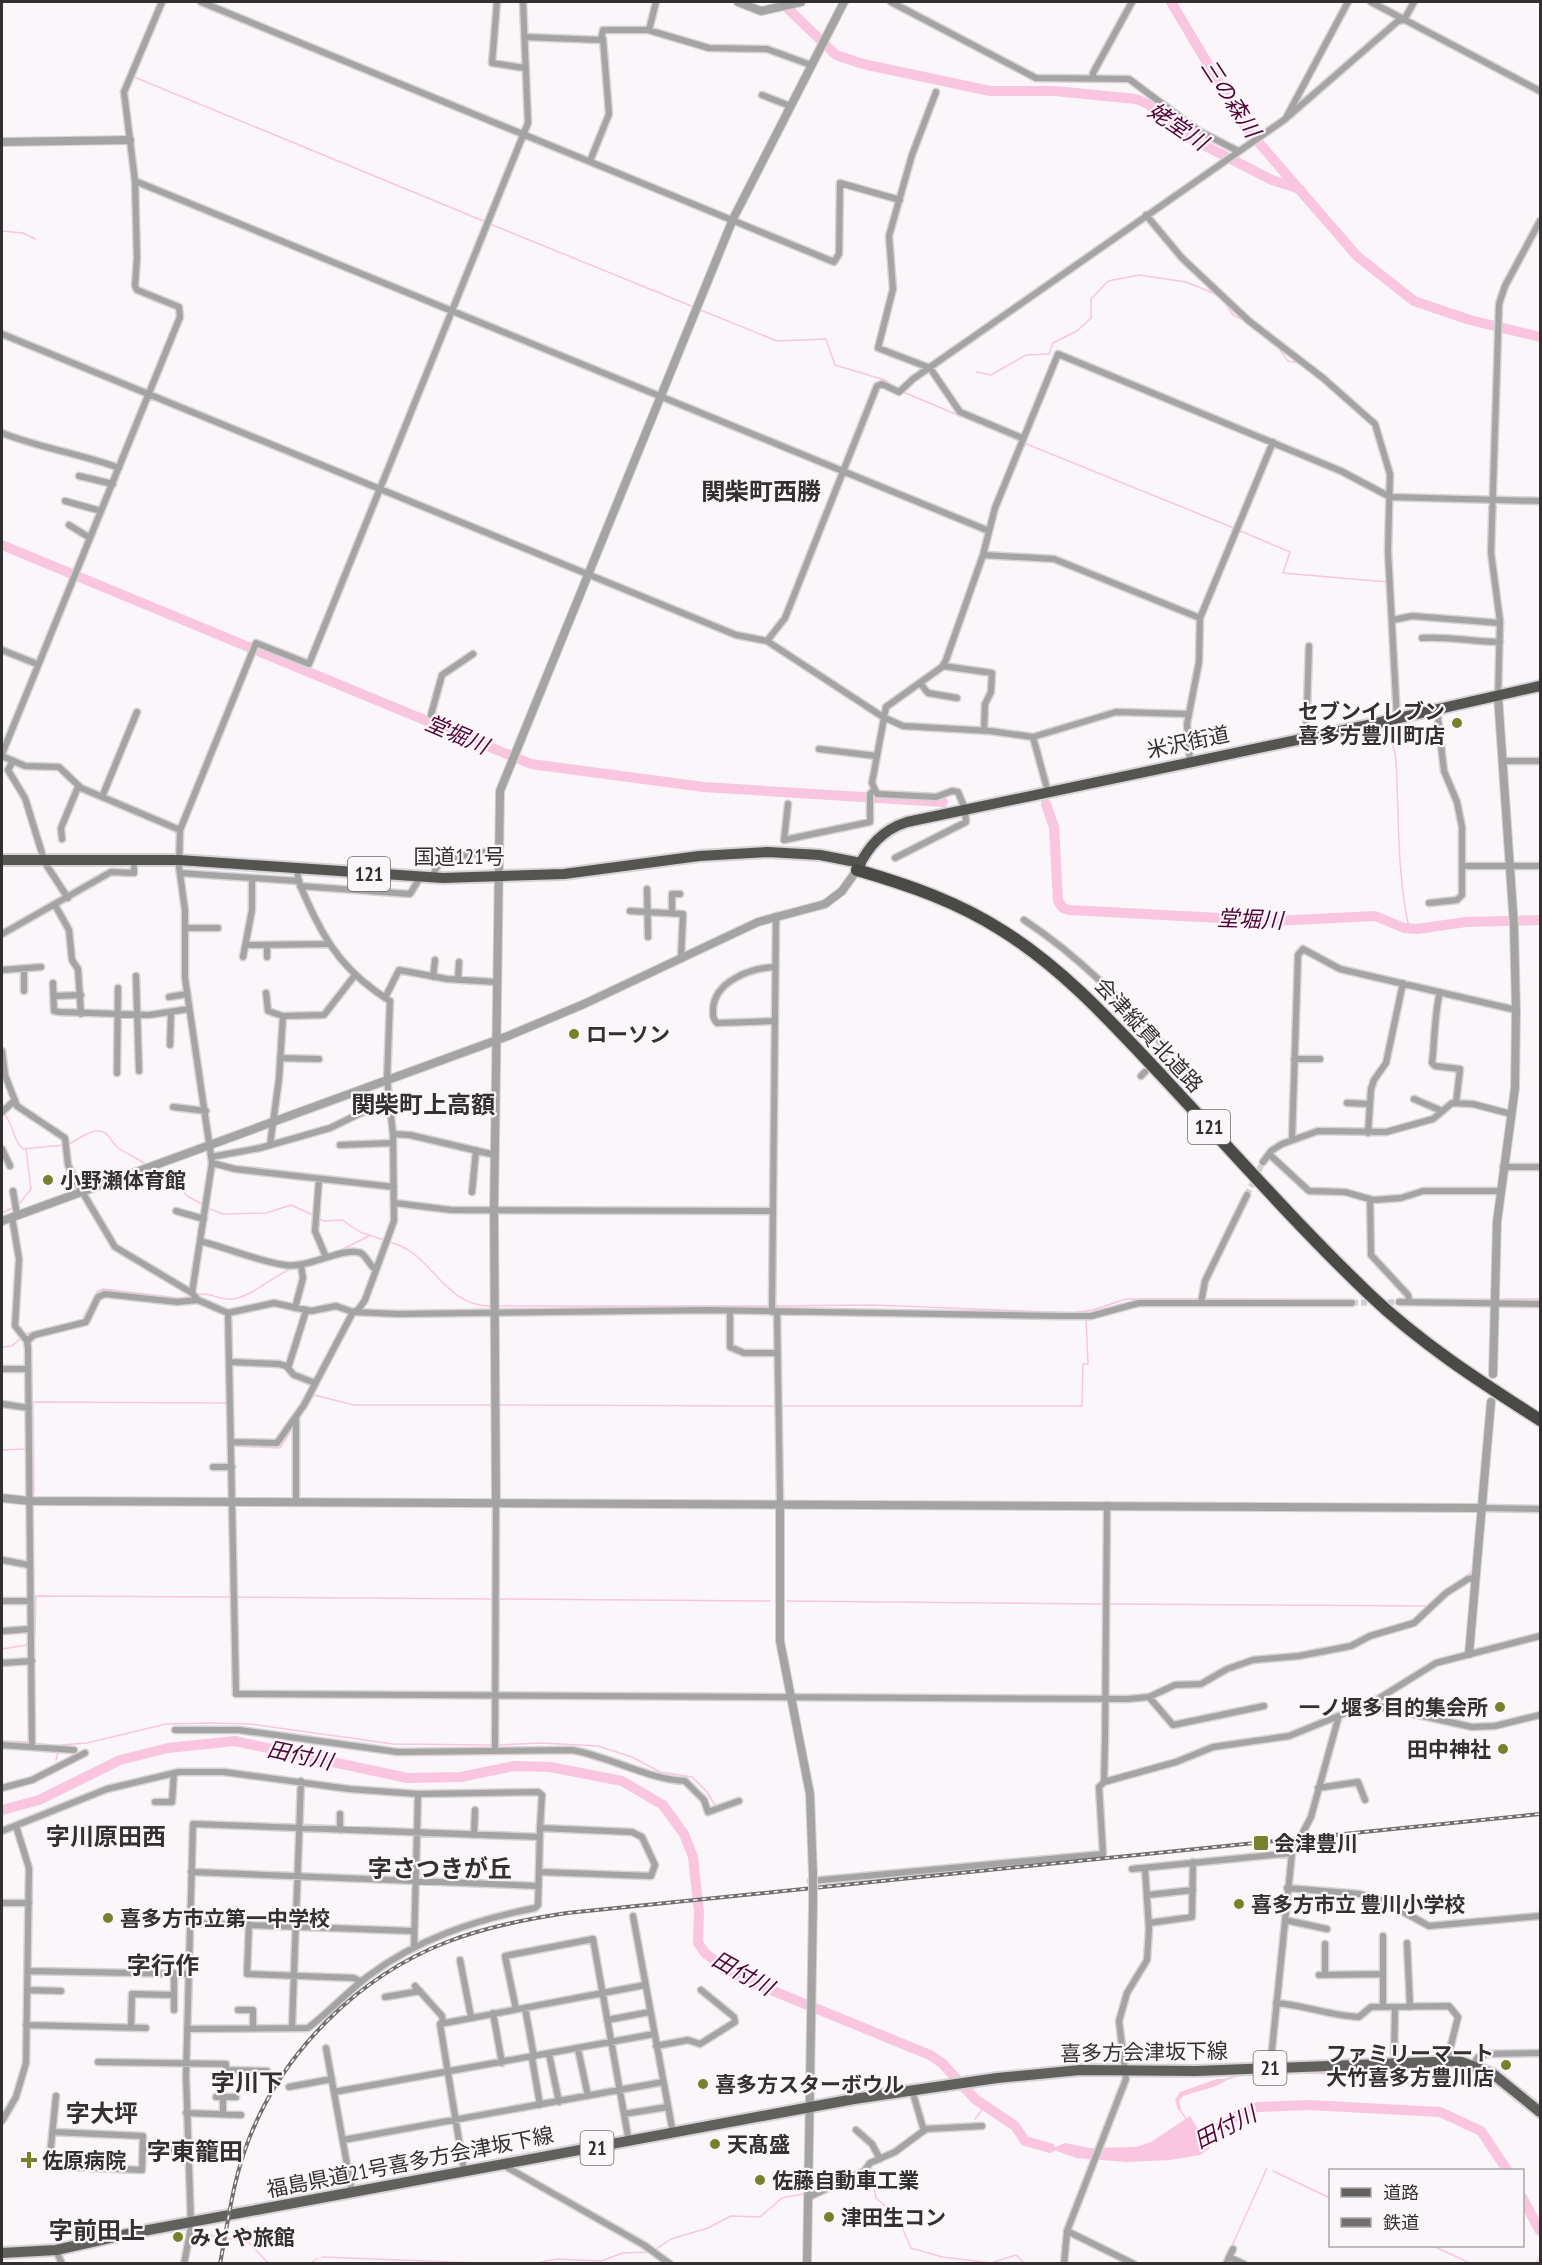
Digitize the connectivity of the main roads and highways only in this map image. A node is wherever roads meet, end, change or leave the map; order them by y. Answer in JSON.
{"nodes":[{"id":1,"x":1540,"y":686,"type":"edge"},
{"id":2,"x":773,"y":852,"type":"junction"},
{"id":3,"x":788,"y":852,"type":"junction"},
{"id":4,"x":735,"y":854,"type":"junction"},
{"id":5,"x":2,"y":860,"type":"edge"},
{"id":6,"x":859,"y":866,"type":"junction"},
{"id":7,"x":1540,"y":1414,"type":"edge"},
{"id":8,"x":1540,"y":1420,"type":"edge"},
{"id":9,"x":932,"y":2087,"type":"joint"},
{"id":10,"x":1540,"y":2112,"type":"edge"},
{"id":11,"x":2,"y":2253,"type":"edge"}],
"edges":[{"from":1,"to":6,"type":"highway","name":"米沢街道"},
{"from":2,"to":3,"type":"highway","name":"国道121号","number":"121"},
{"from":2,"to":3,"type":"highway"},
{"from":2,"to":4,"type":"highway","name":"国道121号","number":"121"},
{"from":3,"to":6,"type":"highway","name":"国道121号","number":"121"},
{"from":4,"to":5,"type":"highway","name":"国道121号","number":"121"},
{"from":4,"to":6,"type":"highway","name":"国道121号","number":"121"},
{"from":6,"to":7,"type":"highway","name":"会津縦貫北道路","number":"121"},
{"from":6,"to":8,"type":"highway","name":"会津縦貫北道路","number":"121"},
{"from":9,"to":10,"type":"main road","name":"喜多方会津坂下線","number":"21"},
{"from":9,"to":11,"type":"main road","name":"福島県道21号喜多方会津坂下線","number":"21"}]}
